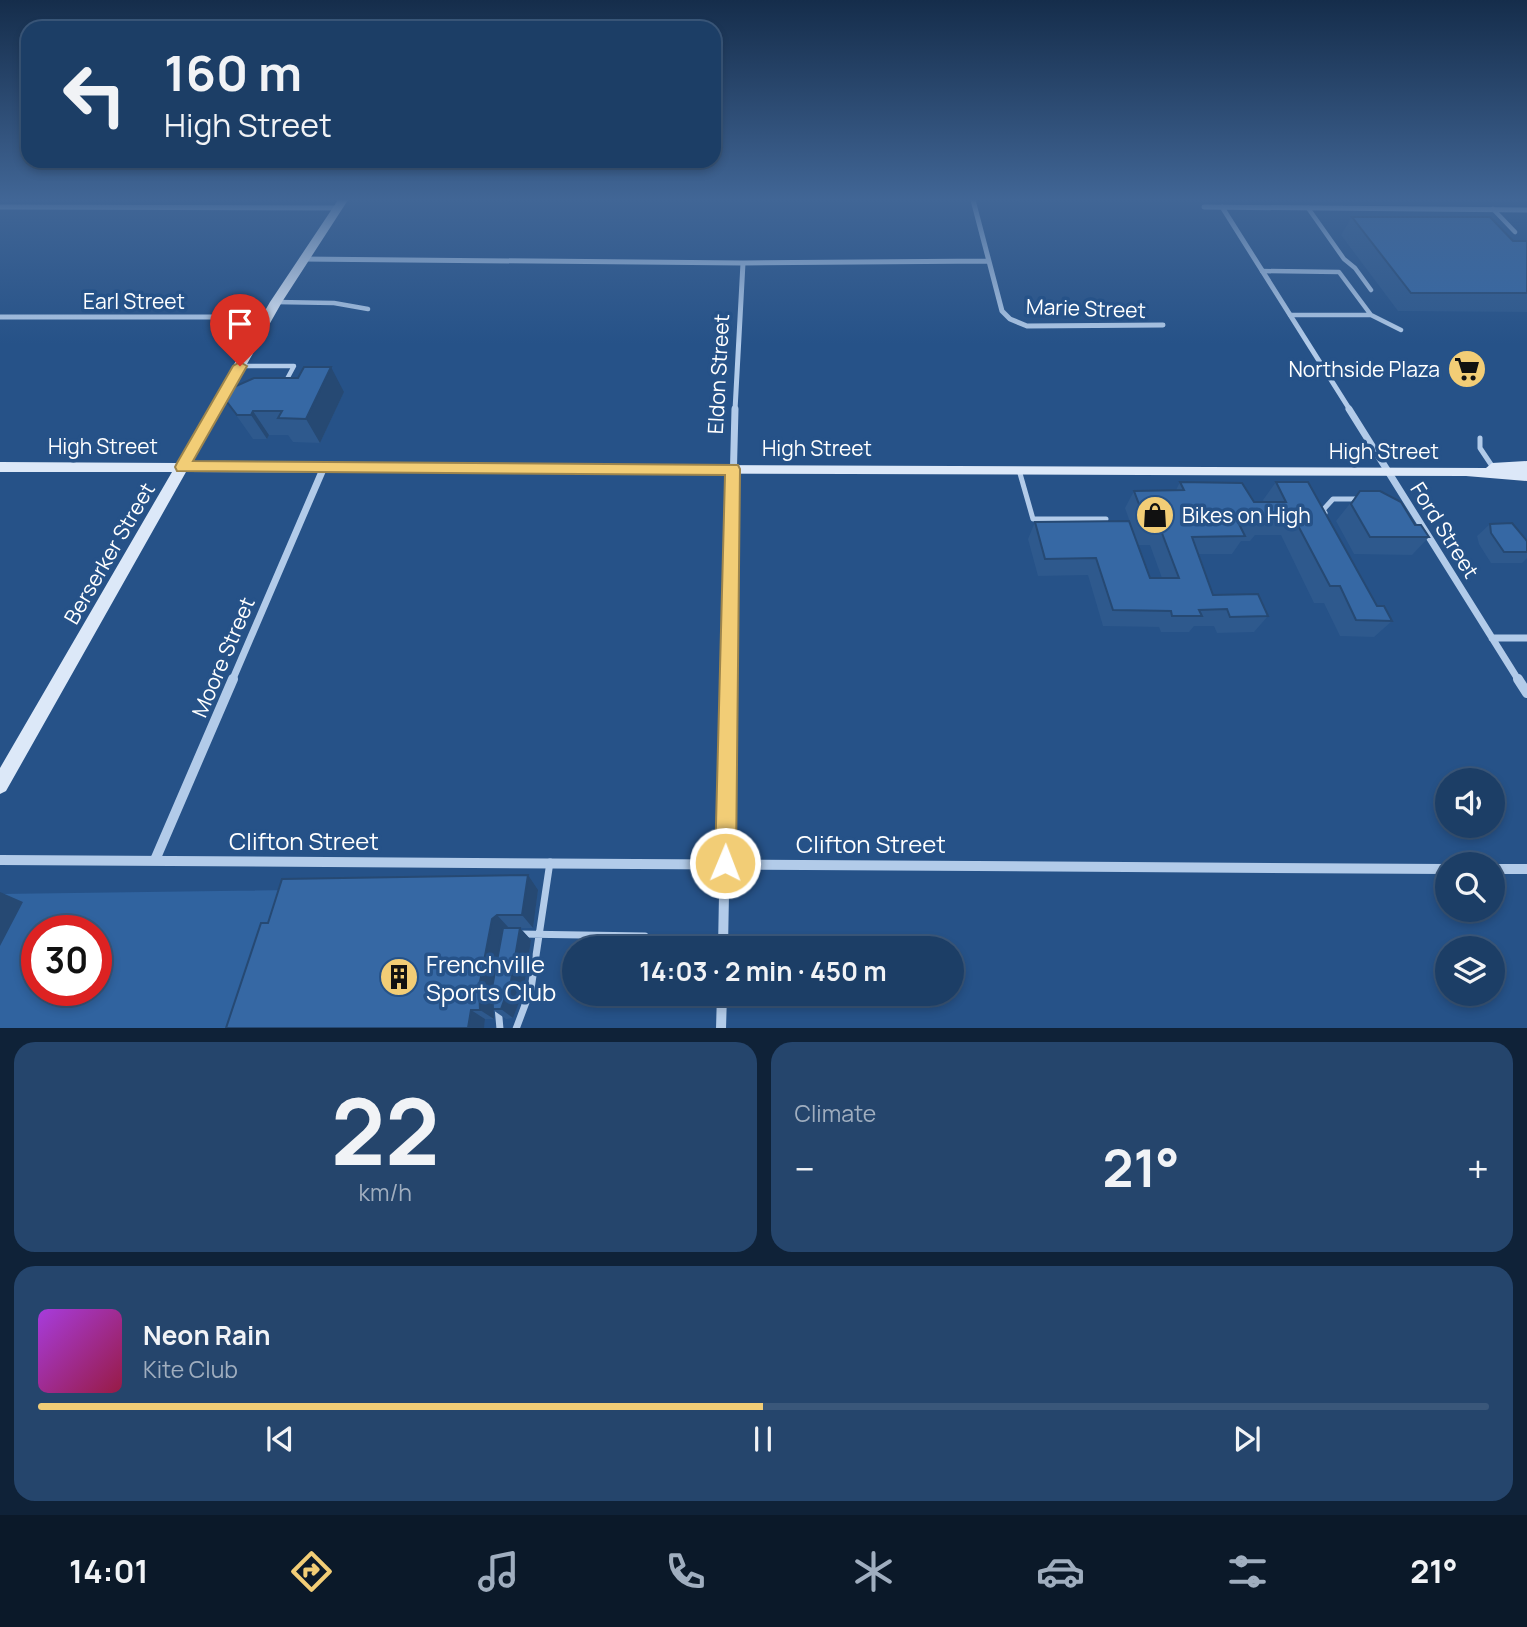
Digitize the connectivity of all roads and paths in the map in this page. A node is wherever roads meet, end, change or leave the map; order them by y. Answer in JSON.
{"nodes":[{"id":1,"x":310,"y":248,"type":"edge"},
{"id":2,"x":986,"y":248,"type":"edge"},
{"id":3,"x":1248,"y":248,"type":"edge"},
{"id":4,"x":1335,"y":248,"type":"edge"},
{"id":5,"x":302,"y":259,"type":"junction"},
{"id":6,"x":1343,"y":259,"type":"junction"},
{"id":7,"x":989,"y":261,"type":"junction"},
{"id":8,"x":743,"y":263,"type":"junction"},
{"id":9,"x":1262,"y":271,"type":"junction"},
{"id":10,"x":1339,"y":272,"type":"junction"},
{"id":11,"x":1371,"y":290,"type":"dead end"},
{"id":12,"x":276,"y":302,"type":"junction"},
{"id":13,"x":368,"y":309,"type":"dead end"},
{"id":14,"x":1290,"y":314,"type":"junction"},
{"id":15,"x":1371,"y":316,"type":"junction"},
{"id":16,"x":0,"y":317,"type":"edge"},
{"id":17,"x":268,"y":317,"type":"junction"},
{"id":18,"x":1163,"y":325,"type":"dead end"},
{"id":19,"x":1401,"y":330,"type":"dead end"},
{"id":20,"x":240,"y":366,"type":"junction"},
{"id":21,"x":287,"y":379,"type":"edge"},
{"id":22,"x":1480,"y":438,"type":"dead end"},
{"id":23,"x":1527,"y":466,"type":"edge"},
{"id":24,"x":0,"y":467,"type":"edge"},
{"id":25,"x":183,"y":467,"type":"junction"},
{"id":26,"x":324,"y":467,"type":"junction"},
{"id":27,"x":733,"y":469,"type":"junction"},
{"id":28,"x":1019,"y":470,"type":"junction"},
{"id":29,"x":1495,"y":471,"type":"junction"},
{"id":30,"x":1388,"y":472,"type":"junction"},
{"id":31,"x":1527,"y":476,"type":"edge"},
{"id":32,"x":1362,"y":499,"type":"edge"},
{"id":33,"x":1399,"y":505,"type":"edge"},
{"id":34,"x":1409,"y":505,"type":"junction"},
{"id":35,"x":1106,"y":519,"type":"edge"},
{"id":36,"x":1329,"y":522,"type":"edge"},
{"id":37,"x":1492,"y":638,"type":"junction"},
{"id":38,"x":1527,"y":638,"type":"edge"},
{"id":39,"x":1527,"y":693,"type":"edge"},
{"id":40,"x":0,"y":785,"type":"edge"},
{"id":41,"x":0,"y":860,"type":"edge"},
{"id":42,"x":155,"y":860,"type":"junction"},
{"id":43,"x":550,"y":862,"type":"junction"},
{"id":44,"x":725,"y":863,"type":"junction"},
{"id":45,"x":1435,"y":869,"type":"edge"},
{"id":46,"x":1505,"y":869,"type":"edge"},
{"id":47,"x":1527,"y":869,"type":"edge"},
{"id":48,"x":510,"y":934,"type":"edge"},
{"id":49,"x":540,"y":934,"type":"junction"},
{"id":50,"x":645,"y":936,"type":"dead end"},
{"id":51,"x":723,"y":936,"type":"edge"},
{"id":52,"x":499,"y":998,"type":"edge"},
{"id":53,"x":722,"y":1006,"type":"edge"},
{"id":54,"x":500,"y":1028,"type":"edge"},
{"id":55,"x":516,"y":1028,"type":"edge"},
{"id":56,"x":722,"y":1028,"type":"edge"}],
"edges":[{"from":1,"to":5,"type":"main road","name":"Berserker Street"},
{"from":2,"to":7,"type":"street"},
{"from":3,"to":9,"type":"street","name":"Ford Street"},
{"from":4,"to":6,"type":"lane"},
{"from":5,"to":8,"type":"street"},
{"from":5,"to":12,"type":"main road","name":"Berserker Street"},
{"from":6,"to":10,"type":"lane"},
{"from":6,"to":11,"type":"lane"},
{"from":7,"to":8,"type":"street"},
{"from":7,"to":18,"type":"street","name":"Marie Street"},
{"from":8,"to":27,"type":"street","name":"Eldon Street"},
{"from":9,"to":10,"type":"lane"},
{"from":9,"to":14,"type":"street","name":"Ford Street"},
{"from":10,"to":15,"type":"lane"},
{"from":12,"to":13,"type":"lane"},
{"from":12,"to":17,"type":"main road","name":"Berserker Street"},
{"from":14,"to":15,"type":"lane"},
{"from":14,"to":30,"type":"street","name":"Ford Street"},
{"from":15,"to":19,"type":"lane"},
{"from":16,"to":17,"type":"street","name":"Earl Street"},
{"from":17,"to":20,"type":"main road","name":"Berserker Street"},
{"from":20,"to":21,"type":"lane"},
{"from":20,"to":25,"type":"main road","name":"Berserker Street"},
{"from":22,"to":29,"type":"lane"},
{"from":23,"to":29,"type":"main road","name":"High Street"},
{"from":24,"to":25,"type":"main road","name":"High Street"},
{"from":25,"to":26,"type":"main road","name":"High Street"},
{"from":25,"to":40,"type":"main road","name":"Berserker Street"},
{"from":26,"to":27,"type":"main road","name":"High Street"},
{"from":26,"to":42,"type":"street","name":"Moore Street"},
{"from":27,"to":28,"type":"main road","name":"High Street"},
{"from":27,"to":44,"type":"street","name":"Eldon Street"},
{"from":28,"to":30,"type":"main road","name":"High Street"},
{"from":28,"to":35,"type":"lane"},
{"from":29,"to":30,"type":"main road","name":"High Street"},
{"from":29,"to":31,"type":"main road","name":"High Street"},
{"from":30,"to":34,"type":"street","name":"Ford Street"},
{"from":32,"to":36,"type":"lane"},
{"from":33,"to":34,"type":"lane"},
{"from":34,"to":37,"type":"street","name":"Ford Street"},
{"from":37,"to":38,"type":"street"},
{"from":37,"to":39,"type":"street","name":"Ford Street"},
{"from":41,"to":42,"type":"street","name":"Clifton Street"},
{"from":42,"to":43,"type":"street","name":"Clifton Street"},
{"from":43,"to":44,"type":"street","name":"Clifton Street"},
{"from":43,"to":49,"type":"lane"},
{"from":44,"to":45,"type":"street","name":"Clifton Street"},
{"from":44,"to":51,"type":"street","name":"Eldon Street"},
{"from":46,"to":47,"type":"street"},
{"from":48,"to":49,"type":"lane"},
{"from":49,"to":50,"type":"lane"},
{"from":49,"to":55,"type":"lane"},
{"from":52,"to":54,"type":"lane"},
{"from":53,"to":56,"type":"street"}]}
